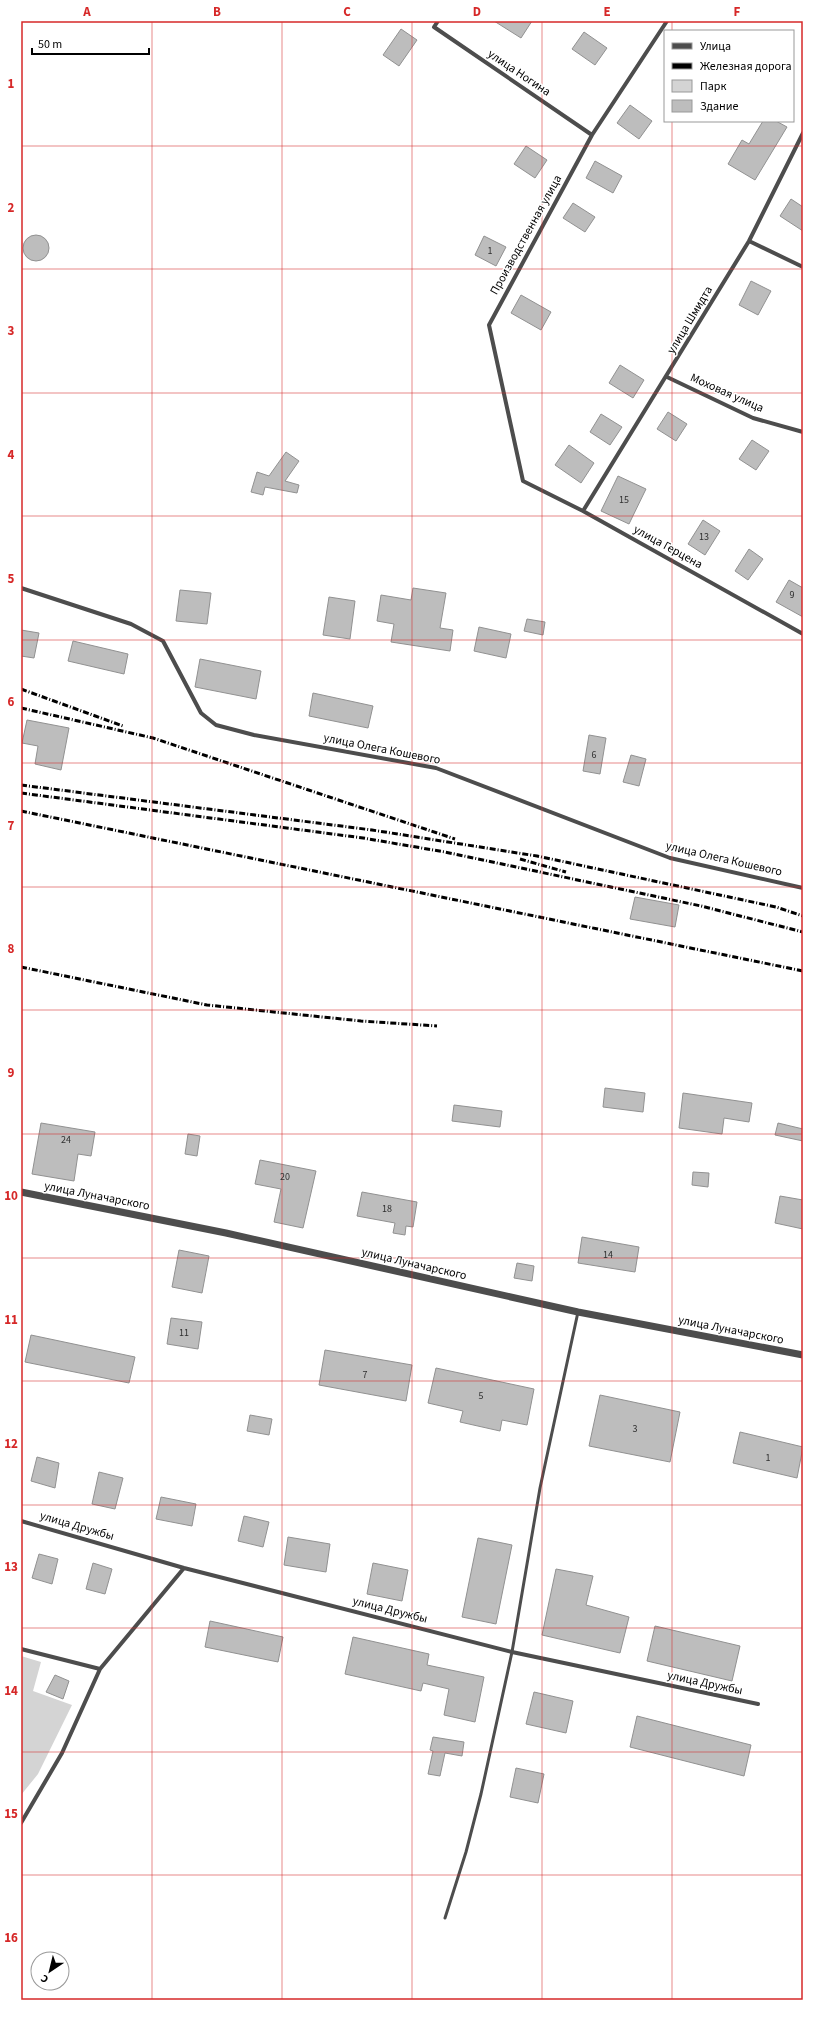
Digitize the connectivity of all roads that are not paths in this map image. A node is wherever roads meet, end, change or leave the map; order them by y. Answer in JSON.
{"nodes":[{"id":1,"x":438,"y":21,"type":"edge"},
{"id":2,"x":667,"y":21,"type":"edge"},
{"id":3,"x":803,"y":133,"type":"edge"},
{"id":4,"x":592,"y":135,"type":"junction"},
{"id":5,"x":749,"y":241,"type":"junction"},
{"id":6,"x":803,"y":267,"type":"edge"},
{"id":7,"x":667,"y":377,"type":"junction"},
{"id":8,"x":803,"y":432,"type":"edge"},
{"id":9,"x":523,"y":481,"type":"joint"},
{"id":10,"x":583,"y":511,"type":"junction"},
{"id":11,"x":21,"y":588,"type":"edge"},
{"id":12,"x":803,"y":634,"type":"edge"},
{"id":13,"x":803,"y":888,"type":"edge"},
{"id":14,"x":21,"y":1192,"type":"edge"},
{"id":15,"x":578,"y":1312,"type":"junction"},
{"id":16,"x":803,"y":1355,"type":"edge"},
{"id":17,"x":21,"y":1521,"type":"edge"},
{"id":18,"x":184,"y":1568,"type":"junction"},
{"id":19,"x":21,"y":1649,"type":"edge"},
{"id":20,"x":512,"y":1652,"type":"junction"},
{"id":21,"x":100,"y":1670,"type":"junction"},
{"id":22,"x":758,"y":1704,"type":"dead end"},
{"id":23,"x":21,"y":1823,"type":"edge"},
{"id":24,"x":445,"y":1918,"type":"dead end"}],
"edges":[{"from":1,"to":4,"type":"street","name":"улица Ногина"},
{"from":2,"to":4,"type":"street","name":"Производственная улица"},
{"from":3,"to":5,"type":"street","name":"улица Шмидта"},
{"from":4,"to":9,"type":"street","name":"Производственная улица"},
{"from":5,"to":6,"type":"street"},
{"from":5,"to":7,"type":"street","name":"улица Шмидта"},
{"from":7,"to":8,"type":"street","name":"Моховая улица"},
{"from":7,"to":10,"type":"street","name":"улица Шмидта"},
{"from":9,"to":10,"type":"street","name":"улица Герцена"},
{"from":10,"to":12,"type":"street","name":"улица Герцена"},
{"from":11,"to":13,"type":"street","name":"улица Олега Кошевого"},
{"from":14,"to":15,"type":"street","name":"улица Луначарского"},
{"from":15,"to":16,"type":"street","name":"улица Луначарского"},
{"from":15,"to":20,"type":"lane"},
{"from":17,"to":18,"type":"street","name":"улица Дружбы"},
{"from":18,"to":20,"type":"street","name":"улица Дружбы"},
{"from":18,"to":21,"type":"street"},
{"from":19,"to":21,"type":"street"},
{"from":20,"to":22,"type":"street","name":"улица Дружбы"},
{"from":20,"to":24,"type":"lane"},
{"from":21,"to":23,"type":"street"}]}
